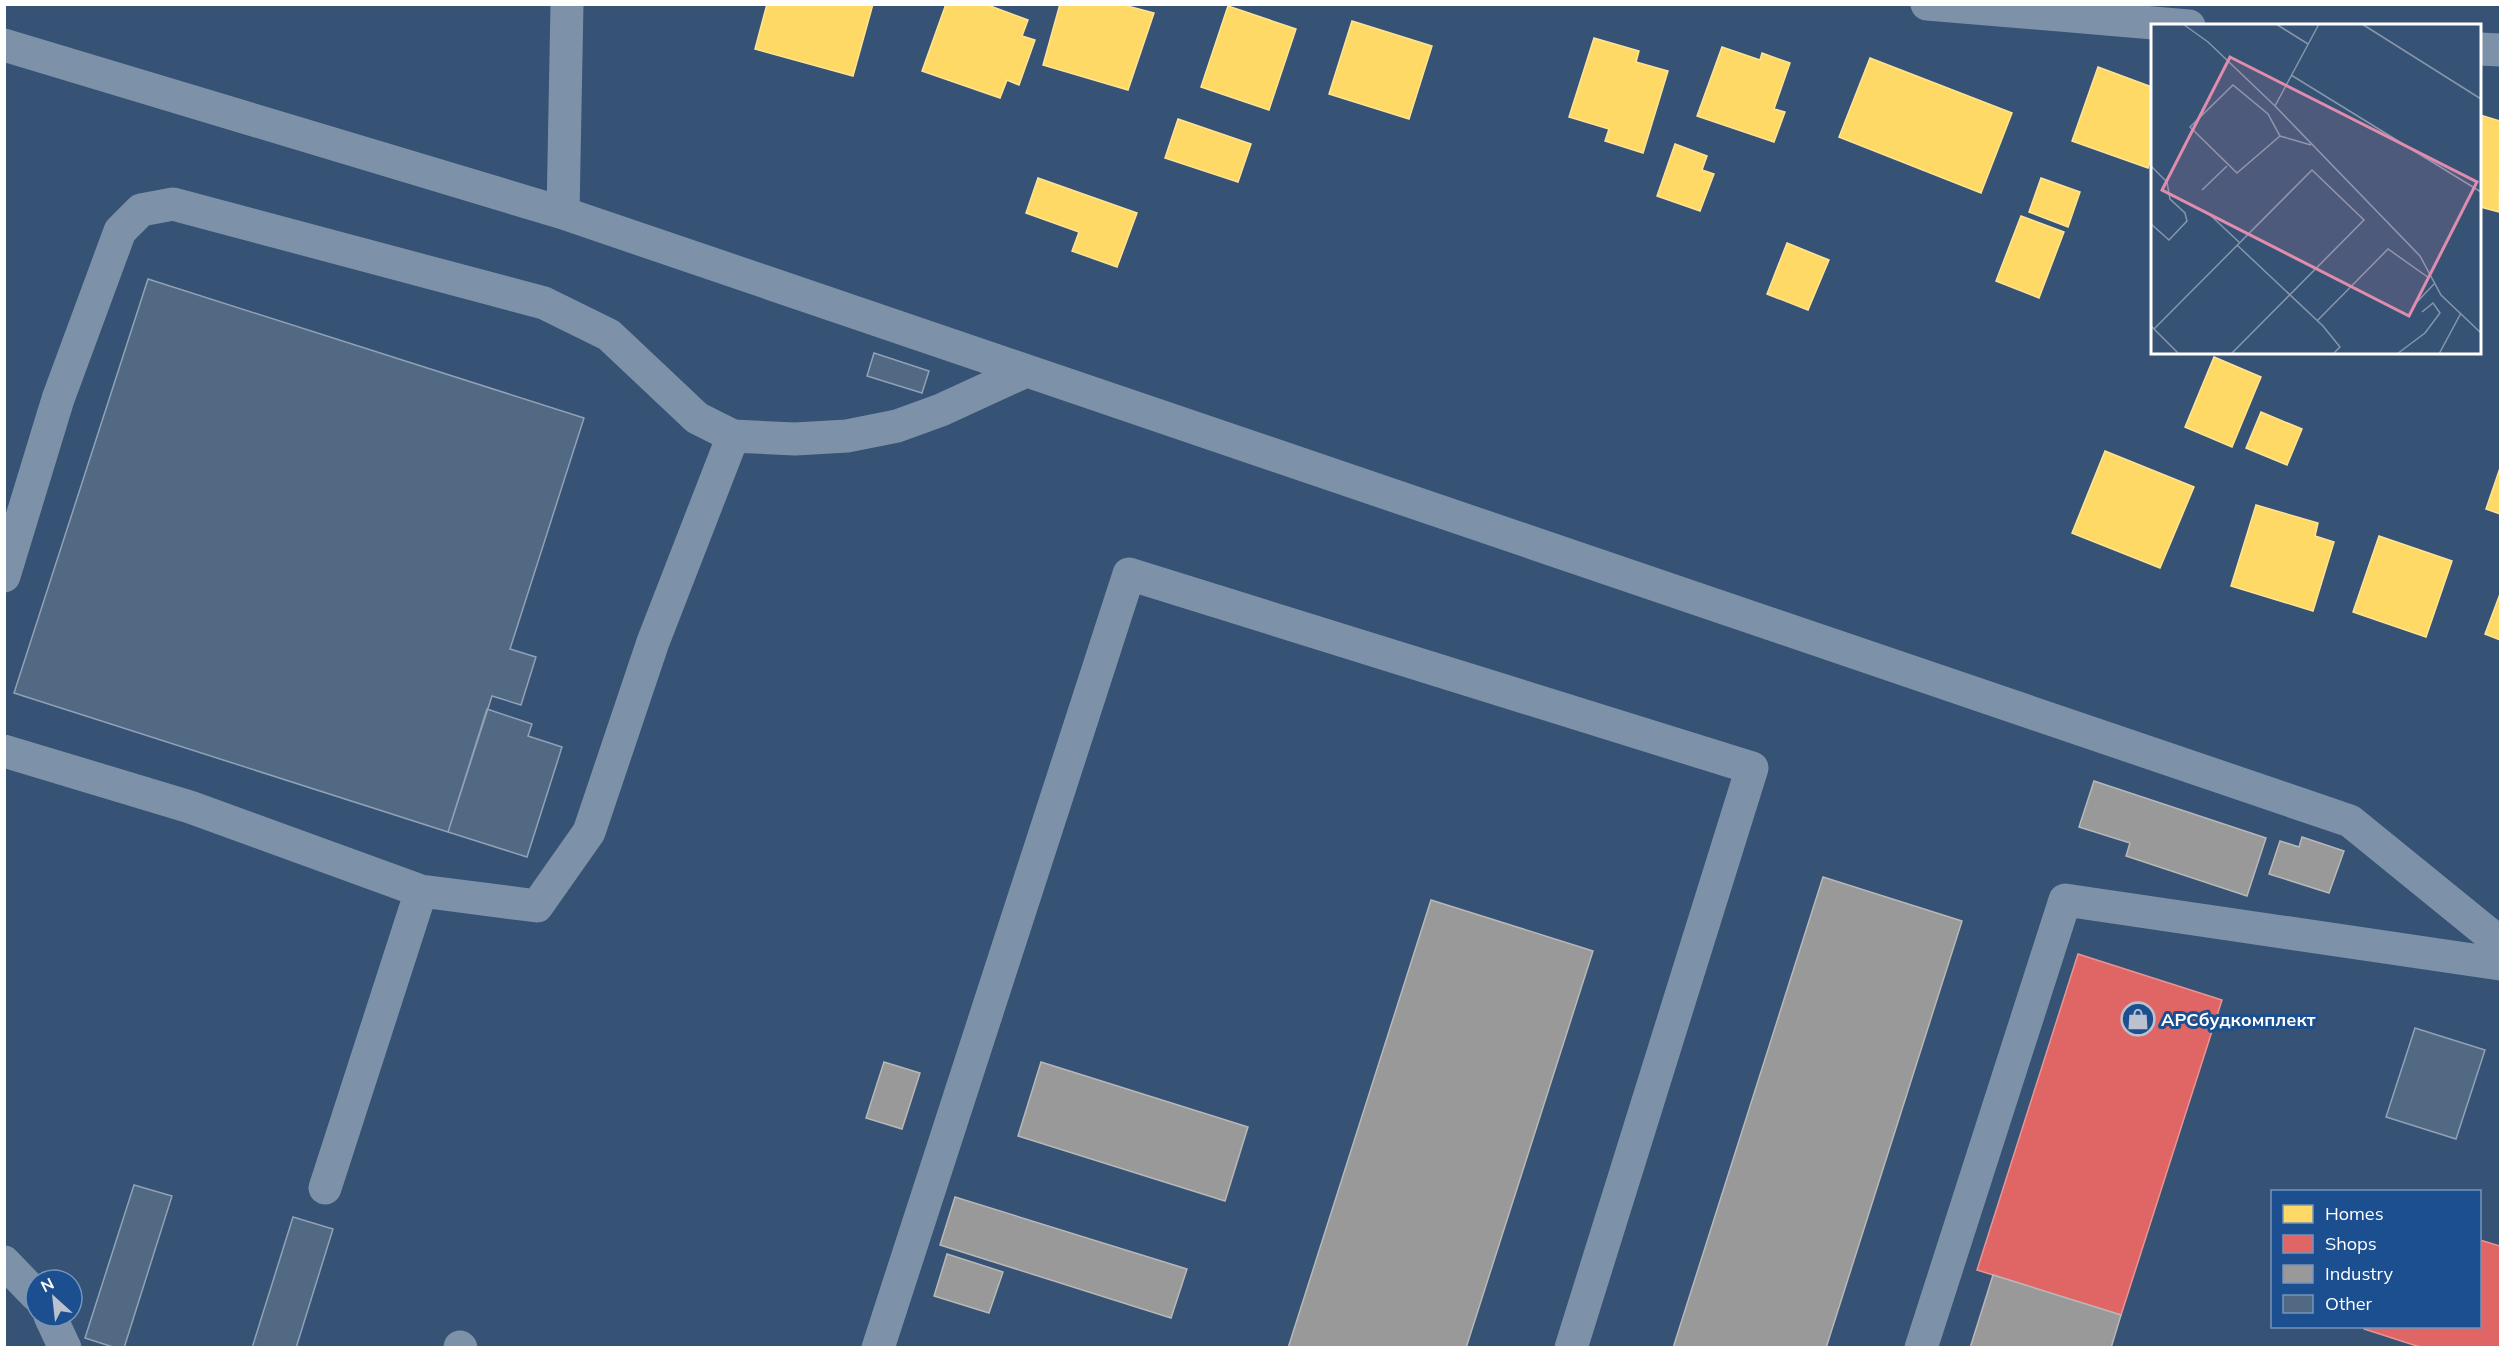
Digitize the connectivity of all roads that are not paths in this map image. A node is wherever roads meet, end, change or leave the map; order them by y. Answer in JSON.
{"nodes":[{"id":1,"x":567,"y":4,"type":"edge"},
{"id":2,"x":1927,"y":4,"type":"edge"},
{"id":3,"x":2165,"y":24,"type":"edge"},
{"id":4,"x":4,"y":45,"type":"edge"},
{"id":5,"x":2481,"y":49,"type":"edge"},
{"id":6,"x":2500,"y":50,"type":"edge"},
{"id":7,"x":563,"y":213,"type":"junction"},
{"id":8,"x":1026,"y":371,"type":"junction"},
{"id":9,"x":733,"y":436,"type":"junction"},
{"id":10,"x":4,"y":576,"type":"edge"},
{"id":11,"x":4,"y":751,"type":"edge"},
{"id":12,"x":421,"y":891,"type":"junction"},
{"id":13,"x":2500,"y":943,"type":"edge"},
{"id":14,"x":2500,"y":964,"type":"edge"},
{"id":15,"x":325,"y":1188,"type":"dead end"},
{"id":16,"x":4,"y":1262,"type":"edge"},
{"id":17,"x":24,"y":1283,"type":"edge"},
{"id":18,"x":56,"y":1328,"type":"edge"},
{"id":19,"x":65,"y":1347,"type":"edge"},
{"id":20,"x":878,"y":1347,"type":"edge"},
{"id":21,"x":1571,"y":1347,"type":"edge"},
{"id":22,"x":1921,"y":1347,"type":"edge"}],
"edges":[{"from":1,"to":7,"type":"street"},
{"from":2,"to":3,"type":"street"},
{"from":4,"to":7,"type":"street"},
{"from":5,"to":6,"type":"street"},
{"from":7,"to":8,"type":"street"},
{"from":8,"to":9,"type":"street"},
{"from":8,"to":13,"type":"street"},
{"from":9,"to":10,"type":"street"},
{"from":9,"to":12,"type":"street"},
{"from":11,"to":12,"type":"street"},
{"from":12,"to":15,"type":"street"},
{"from":14,"to":22,"type":"street"},
{"from":16,"to":17,"type":"street"},
{"from":18,"to":19,"type":"street"},
{"from":20,"to":21,"type":"street"}]}
